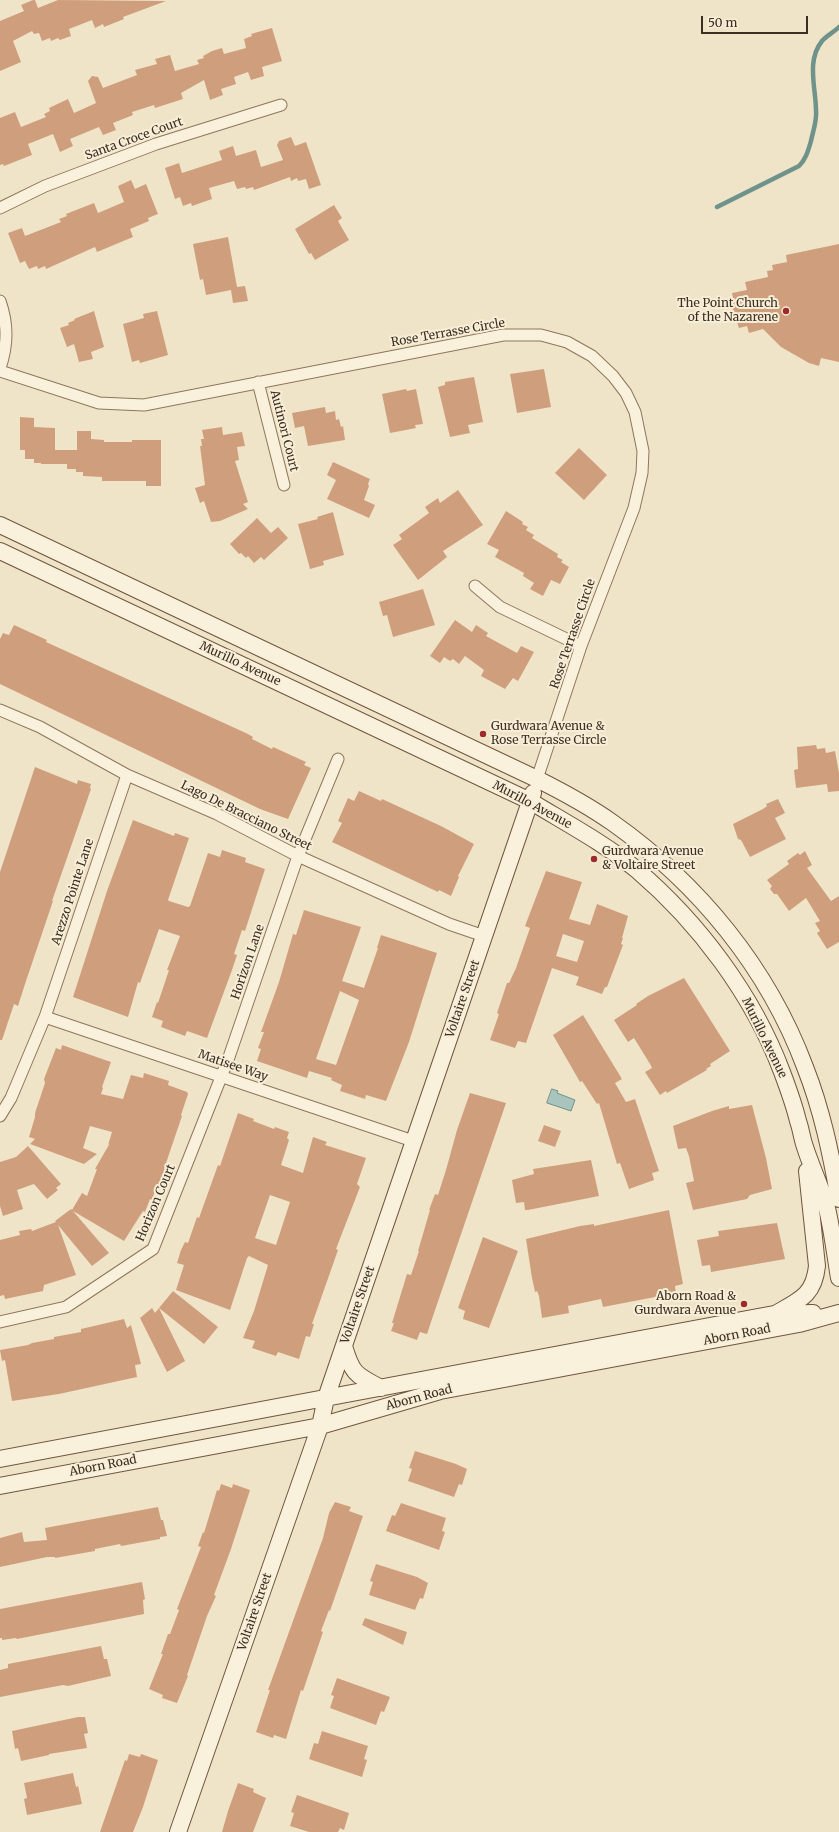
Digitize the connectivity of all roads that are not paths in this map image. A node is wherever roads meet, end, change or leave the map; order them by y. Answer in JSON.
{"nodes":[{"id":1,"x":281,"y":105,"type":"dead end"},
{"id":2,"x":0,"y":208,"type":"edge"},
{"id":3,"x":0,"y":301,"type":"edge"},
{"id":4,"x":0,"y":368,"type":"edge"},
{"id":5,"x":0,"y":371,"type":"edge"},
{"id":6,"x":258,"y":382,"type":"junction"},
{"id":7,"x":284,"y":485,"type":"dead end"},
{"id":8,"x":0,"y":525,"type":"edge"},
{"id":9,"x":0,"y":551,"type":"edge"},
{"id":10,"x":475,"y":586,"type":"dead end"},
{"id":11,"x":581,"y":646,"type":"junction"},
{"id":12,"x":0,"y":710,"type":"edge"},
{"id":13,"x":338,"y":759,"type":"dead end"},
{"id":14,"x":127,"y":775,"type":"junction"},
{"id":15,"x":537,"y":779,"type":"junction"},
{"id":16,"x":530,"y":801,"type":"junction"},
{"id":17,"x":298,"y":856,"type":"junction"},
{"id":18,"x":484,"y":936,"type":"junction"},
{"id":19,"x":45,"y":1017,"type":"junction"},
{"id":20,"x":221,"y":1076,"type":"junction"},
{"id":21,"x":0,"y":1116,"type":"edge"},
{"id":22,"x":413,"y":1142,"type":"junction"},
{"id":23,"x":804,"y":1146,"type":"junction"},
{"id":24,"x":836,"y":1168,"type":"edge"},
{"id":25,"x":839,"y":1199,"type":"edge"},
{"id":26,"x":839,"y":1278,"type":"edge"},
{"id":27,"x":839,"y":1312,"type":"edge"},
{"id":28,"x":774,"y":1314,"type":"junction"},
{"id":29,"x":0,"y":1322,"type":"edge"},
{"id":30,"x":344,"y":1346,"type":"junction"},
{"id":31,"x":381,"y":1388,"type":"junction"},
{"id":32,"x":326,"y":1398,"type":"junction"},
{"id":33,"x":320,"y":1426,"type":"junction"},
{"id":34,"x":0,"y":1460,"type":"edge"},
{"id":35,"x":0,"y":1486,"type":"edge"},
{"id":36,"x":178,"y":1832,"type":"edge"}],
"edges":[{"from":1,"to":2,"type":"street","name":"Santa Croce Court"},
{"from":3,"to":4,"type":"street"},
{"from":5,"to":6,"type":"street","name":"Rose Terrasse Circle"},
{"from":6,"to":7,"type":"street","name":"Autinori Court"},
{"from":6,"to":11,"type":"street","name":"Rose Terrasse Circle"},
{"from":8,"to":15,"type":"main road","name":"Murillo Avenue"},
{"from":9,"to":16,"type":"main road","name":"Murillo Avenue"},
{"from":10,"to":11,"type":"street"},
{"from":11,"to":15,"type":"street","name":"Rose Terrasse Circle"},
{"from":12,"to":14,"type":"street","name":"Lago De Bracciano Street"},
{"from":13,"to":17,"type":"street","name":"Horizon Lane"},
{"from":14,"to":17,"type":"street","name":"Lago De Bracciano Street"},
{"from":14,"to":19,"type":"street","name":"Arezzo Pointe Lane"},
{"from":15,"to":16,"type":"main road","name":"Voltaire Street"},
{"from":15,"to":24,"type":"main road","name":"Murillo Avenue"},
{"from":16,"to":18,"type":"main road","name":"Voltaire Street"},
{"from":16,"to":23,"type":"main road","name":"Murillo Avenue"},
{"from":17,"to":18,"type":"street","name":"Lago De Bracciano Street"},
{"from":17,"to":20,"type":"street","name":"Horizon Lane"},
{"from":18,"to":22,"type":"main road","name":"Voltaire Street"},
{"from":19,"to":20,"type":"street","name":"Matisee Way"},
{"from":19,"to":21,"type":"street","name":"Arezzo Pointe Lane"},
{"from":20,"to":22,"type":"street","name":"Matisee Way"},
{"from":20,"to":29,"type":"street","name":"Horizon Court"},
{"from":22,"to":30,"type":"main road","name":"Voltaire Street"},
{"from":23,"to":26,"type":"main road","name":"Murillo Avenue"},
{"from":23,"to":28,"type":"main road"},
{"from":24,"to":25,"type":"main road","name":"Murillo Avenue"},
{"from":27,"to":28,"type":"main road","name":"Aborn Road"},
{"from":27,"to":33,"type":"main road","name":"Aborn Road"},
{"from":28,"to":31,"type":"main road","name":"Aborn Road"},
{"from":30,"to":31,"type":"main road"},
{"from":30,"to":32,"type":"main road","name":"Voltaire Street"},
{"from":31,"to":32,"type":"main road","name":"Aborn Road"},
{"from":32,"to":33,"type":"main road","name":"Voltaire Street"},
{"from":32,"to":34,"type":"main road","name":"Aborn Road"},
{"from":33,"to":35,"type":"main road","name":"Aborn Road"},
{"from":33,"to":36,"type":"main road","name":"Voltaire Street"}]}
